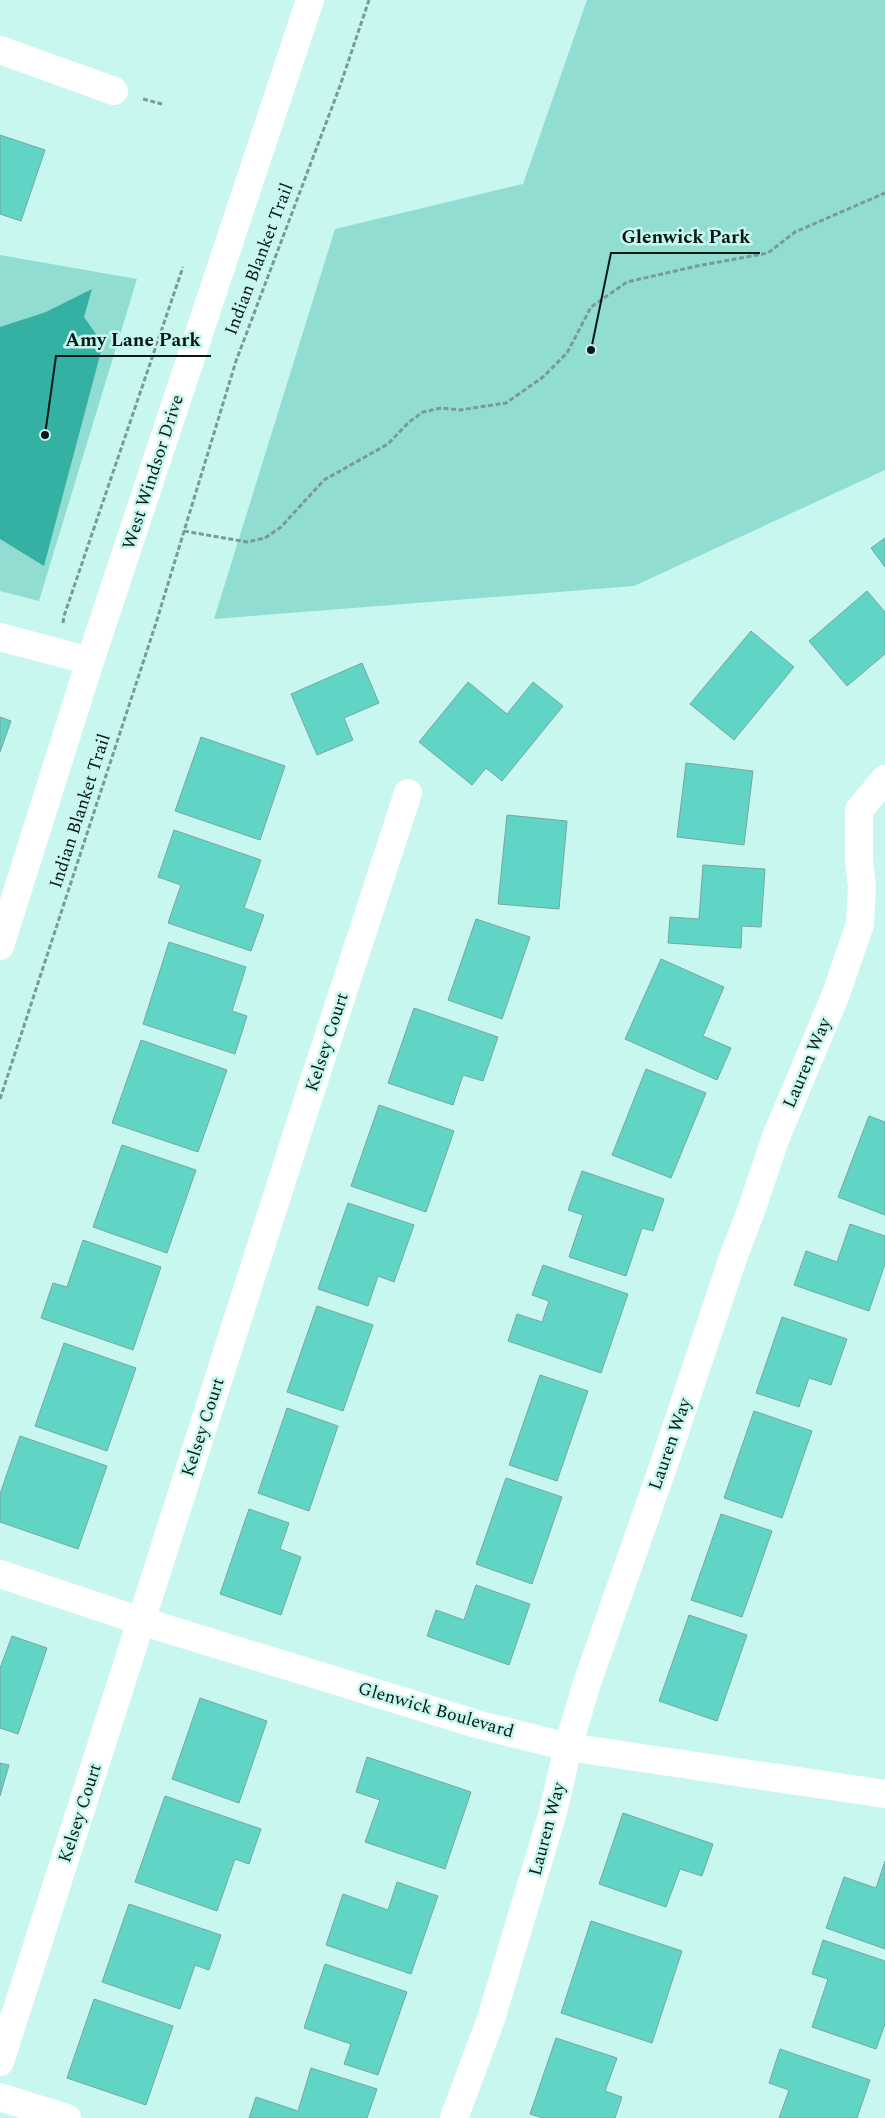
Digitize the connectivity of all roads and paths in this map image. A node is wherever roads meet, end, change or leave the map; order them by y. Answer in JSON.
{"nodes":[{"id":1,"x":310,"y":0,"type":"edge"},
{"id":2,"x":369,"y":0,"type":"edge"},
{"id":3,"x":0,"y":50,"type":"edge"},
{"id":4,"x":114,"y":90,"type":"dead end"},
{"id":5,"x":885,"y":193,"type":"edge"},
{"id":6,"x":183,"y":267,"type":"dead end"},
{"id":7,"x":184,"y":531,"type":"junction"},
{"id":8,"x":0,"y":636,"type":"edge"},
{"id":9,"x":61,"y":653,"type":"junction"},
{"id":10,"x":90,"y":662,"type":"junction"},
{"id":11,"x":885,"y":779,"type":"edge"},
{"id":12,"x":408,"y":793,"type":"dead end"},
{"id":13,"x":0,"y":946,"type":"edge"},
{"id":14,"x":0,"y":1099,"type":"edge"},
{"id":15,"x":0,"y":1574,"type":"edge"},
{"id":16,"x":141,"y":1620,"type":"junction"},
{"id":17,"x":568,"y":1747,"type":"junction"},
{"id":18,"x":885,"y":1794,"type":"edge"},
{"id":19,"x":0,"y":2062,"type":"edge"},
{"id":20,"x":0,"y":2097,"type":"edge"},
{"id":21,"x":67,"y":2118,"type":"edge"},
{"id":22,"x":454,"y":2118,"type":"edge"}],
"edges":[{"from":1,"to":10,"type":"street","name":"West Windsor Drive"},
{"from":2,"to":7,"type":"path","name":"Indian Blanket Trail"},
{"from":3,"to":4,"type":"street"},
{"from":5,"to":7,"type":"path"},
{"from":6,"to":9,"type":"path"},
{"from":7,"to":14,"type":"path","name":"Indian Blanket Trail"},
{"from":8,"to":9,"type":"street"},
{"from":9,"to":10,"type":"street"},
{"from":10,"to":13,"type":"street","name":"West Windsor Drive"},
{"from":11,"to":17,"type":"street","name":"Lauren Way"},
{"from":12,"to":16,"type":"street","name":"Kelsey Court"},
{"from":15,"to":16,"type":"street","name":"Glenwick Boulevard"},
{"from":16,"to":17,"type":"street","name":"Glenwick Boulevard"},
{"from":16,"to":19,"type":"street","name":"Kelsey Court"},
{"from":17,"to":18,"type":"street","name":"Glenwick Boulevard"},
{"from":17,"to":22,"type":"street","name":"Lauren Way"},
{"from":20,"to":21,"type":"street"}]}
